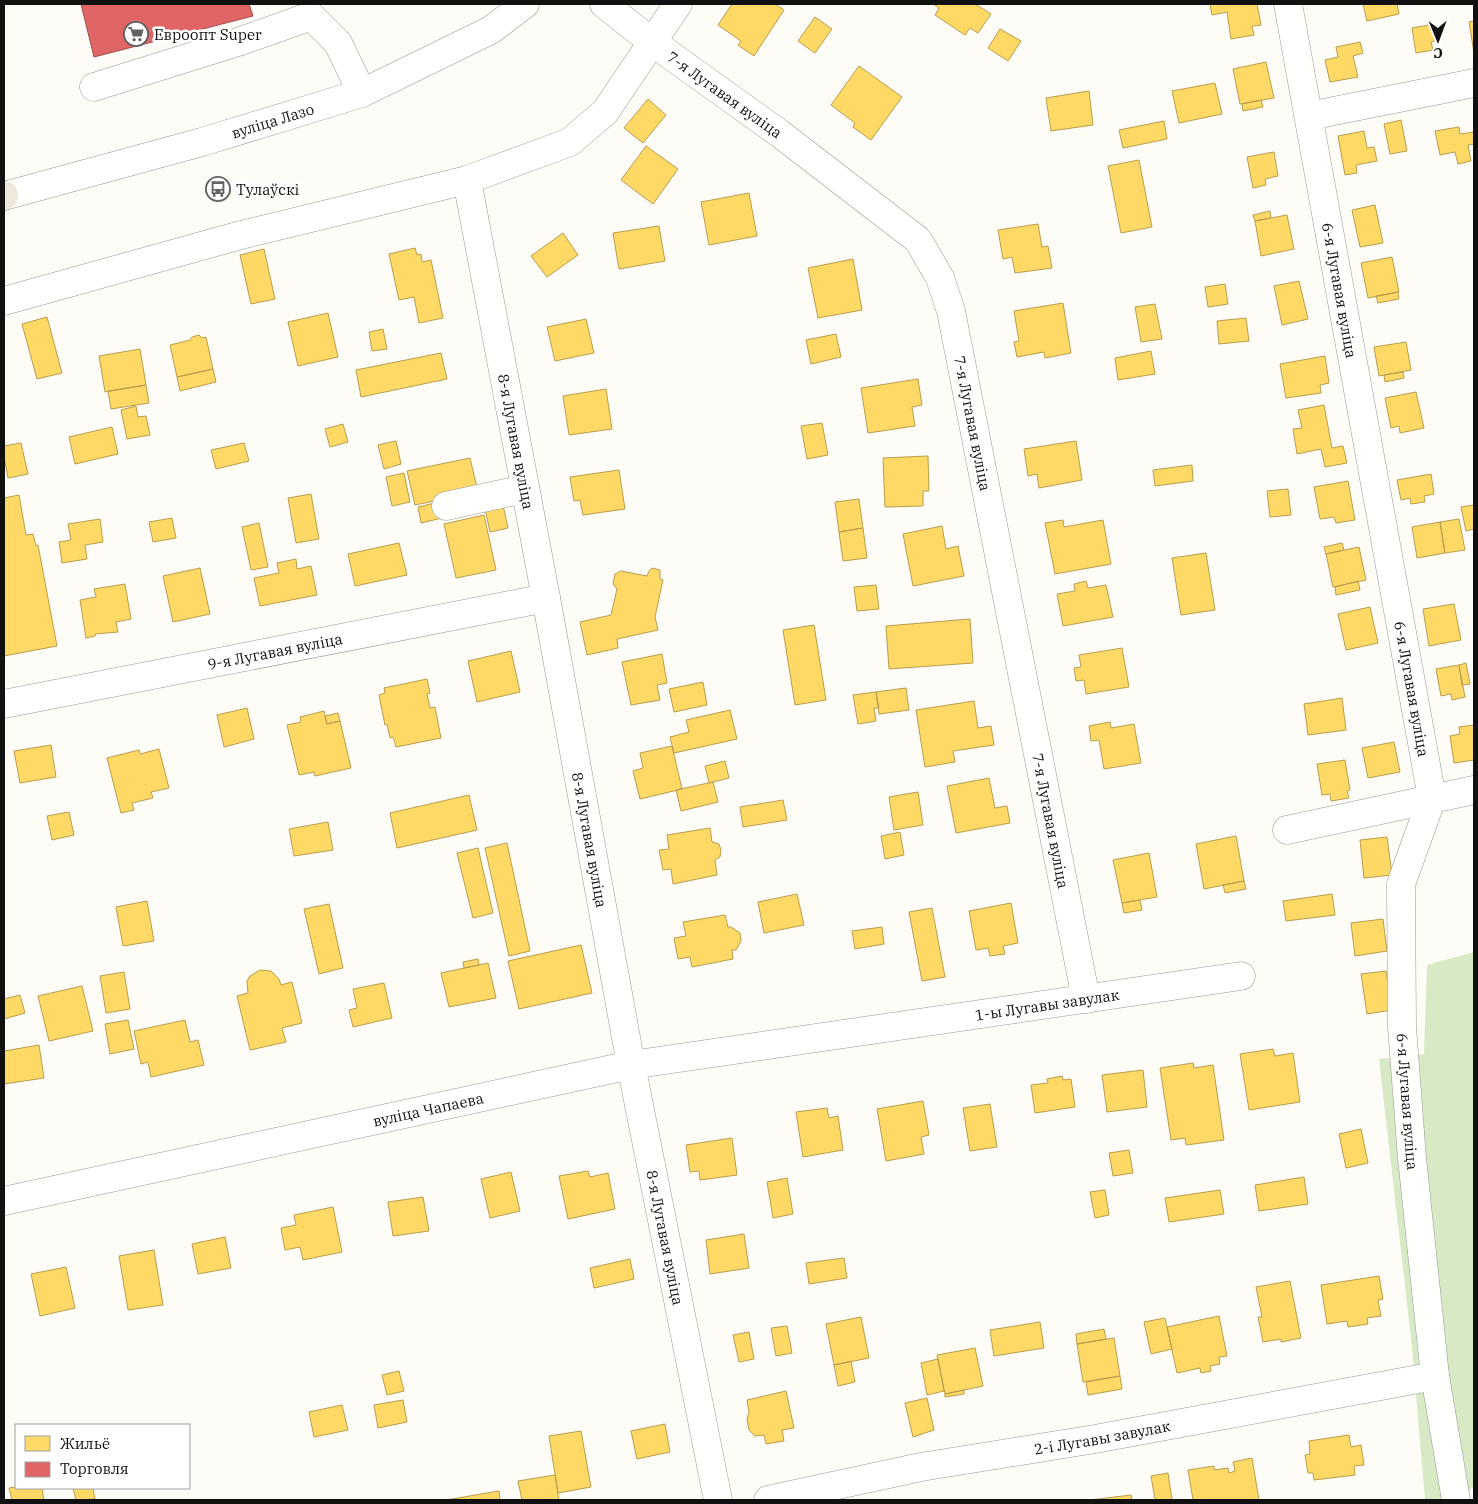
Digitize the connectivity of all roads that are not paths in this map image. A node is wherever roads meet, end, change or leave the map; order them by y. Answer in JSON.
{"nodes":[{"id":1,"x":525,"y":4,"type":"edge"},
{"id":2,"x":604,"y":4,"type":"edge"},
{"id":3,"x":678,"y":4,"type":"edge"},
{"id":4,"x":1288,"y":4,"type":"edge"},
{"id":5,"x":303,"y":10,"type":"edge"},
{"id":6,"x":652,"y":42,"type":"junction"},
{"id":7,"x":1474,"y":83,"type":"edge"},
{"id":8,"x":94,"y":87,"type":"dead end"},
{"id":9,"x":362,"y":93,"type":"junction"},
{"id":10,"x":1309,"y":116,"type":"junction"},
{"id":11,"x":467,"y":180,"type":"junction"},
{"id":12,"x":4,"y":196,"type":"edge"},
{"id":13,"x":4,"y":301,"type":"edge"},
{"id":14,"x":524,"y":489,"type":"junction"},
{"id":15,"x":446,"y":506,"type":"dead end"},
{"id":16,"x":546,"y":598,"type":"junction"},
{"id":17,"x":4,"y":704,"type":"edge"},
{"id":18,"x":1474,"y":790,"type":"edge"},
{"id":19,"x":1432,"y":798,"type":"junction"},
{"id":20,"x":1287,"y":830,"type":"dead end"},
{"id":21,"x":1241,"y":976,"type":"dead end"},
{"id":22,"x":1086,"y":999,"type":"junction"},
{"id":23,"x":854,"y":1033,"type":"joint"},
{"id":24,"x":631,"y":1065,"type":"junction"},
{"id":25,"x":4,"y":1201,"type":"edge"},
{"id":26,"x":1436,"y":1376,"type":"junction"},
{"id":27,"x":718,"y":1500,"type":"edge"},
{"id":28,"x":768,"y":1500,"type":"edge"},
{"id":29,"x":1456,"y":1500,"type":"edge"}],
"edges":[{"from":1,"to":9,"type":"street","name":"вуліца Лазо"},
{"from":2,"to":6,"type":"street","name":"7-я Лугавая вуліца"},
{"from":3,"to":6,"type":"street"},
{"from":4,"to":10,"type":"street","name":"6-я Лугавая вуліца"},
{"from":5,"to":8,"type":"street"},
{"from":5,"to":9,"type":"street"},
{"from":6,"to":11,"type":"street"},
{"from":6,"to":22,"type":"street","name":"7-я Лугавая вуліца"},
{"from":7,"to":10,"type":"street"},
{"from":9,"to":12,"type":"street","name":"вуліца Лазо"},
{"from":10,"to":19,"type":"street","name":"6-я Лугавая вуліца"},
{"from":11,"to":13,"type":"street"},
{"from":11,"to":14,"type":"street","name":"8-я Лугавая вуліца"},
{"from":14,"to":15,"type":"street"},
{"from":14,"to":16,"type":"street","name":"8-я Лугавая вуліца"},
{"from":16,"to":17,"type":"street","name":"9-я Лугавая вуліца"},
{"from":16,"to":24,"type":"street","name":"8-я Лугавая вуліца"},
{"from":18,"to":19,"type":"street"},
{"from":19,"to":20,"type":"street"},
{"from":19,"to":26,"type":"street","name":"6-я Лугавая вуліца"},
{"from":21,"to":22,"type":"street","name":"1-ы Лугавы завулак"},
{"from":22,"to":23,"type":"street","name":"1-ы Лугавы завулак"},
{"from":23,"to":24,"type":"street","name":"вуліца Чапаева"},
{"from":24,"to":25,"type":"street","name":"вуліца Чапаева"},
{"from":24,"to":27,"type":"street","name":"8-я Лугавая вуліца"},
{"from":26,"to":28,"type":"street","name":"2-і Лугавы завулак"},
{"from":26,"to":29,"type":"street","name":"6-я Лугавая вуліца"}]}
